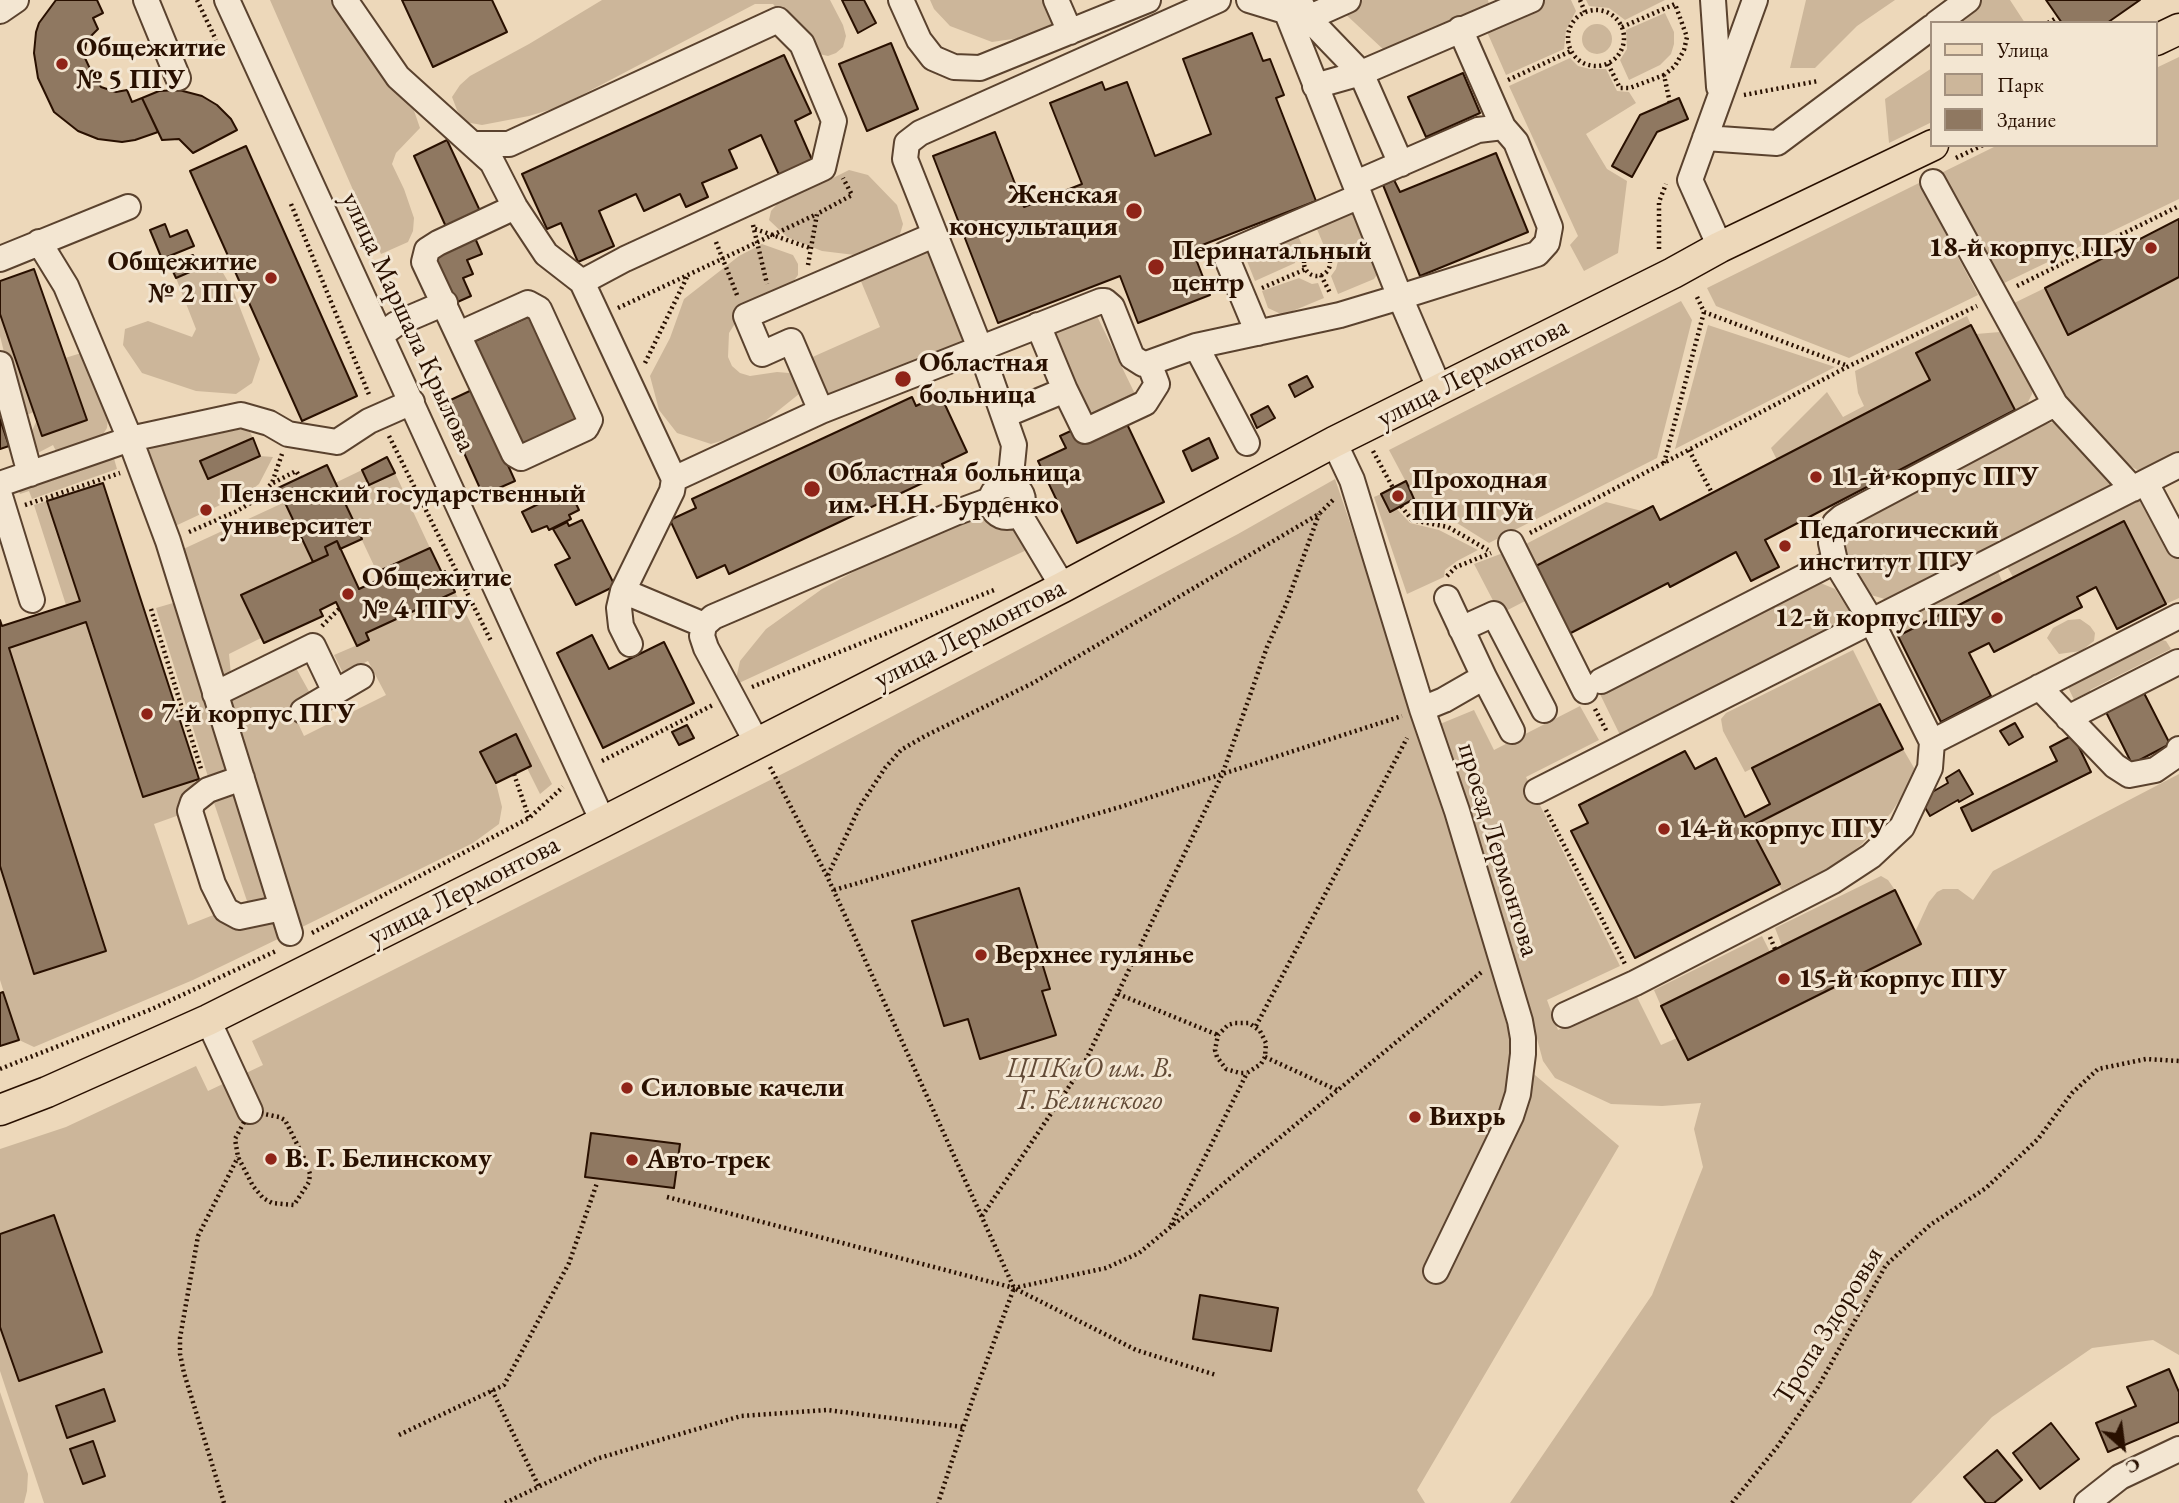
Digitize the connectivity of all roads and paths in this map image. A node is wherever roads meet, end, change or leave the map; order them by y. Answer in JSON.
{"nodes":[{"id":1,"x":16,"y":0,"type":"edge"},
{"id":2,"x":146,"y":0,"type":"edge"},
{"id":3,"x":227,"y":0,"type":"edge"},
{"id":4,"x":345,"y":0,"type":"edge"},
{"id":5,"x":901,"y":0,"type":"edge"},
{"id":6,"x":1056,"y":0,"type":"edge"},
{"id":7,"x":1148,"y":0,"type":"edge"},
{"id":8,"x":1218,"y":0,"type":"edge"},
{"id":9,"x":1248,"y":0,"type":"edge"},
{"id":10,"x":1348,"y":0,"type":"edge"},
{"id":11,"x":1531,"y":0,"type":"edge"},
{"id":12,"x":1580,"y":0,"type":"edge"},
{"id":13,"x":1713,"y":0,"type":"edge"},
{"id":14,"x":1755,"y":0,"type":"edge"},
{"id":15,"x":1968,"y":0,"type":"edge"},
{"id":16,"x":0,"y":11,"type":"edge"},
{"id":17,"x":1298,"y":11,"type":"edge"},
{"id":18,"x":1585,"y":12,"type":"junction"},
{"id":19,"x":2058,"y":18,"type":"dead end"},
{"id":20,"x":1940,"y":21,"type":"edge"},
{"id":21,"x":2052,"y":21,"type":"edge"},
{"id":22,"x":1622,"y":27,"type":"junction"},
{"id":23,"x":1930,"y":28,"type":"edge"},
{"id":24,"x":1460,"y":29,"type":"junction"},
{"id":25,"x":2179,"y":29,"type":"edge"},
{"id":26,"x":1070,"y":32,"type":"junction"},
{"id":27,"x":2158,"y":39,"type":"edge"},
{"id":28,"x":1571,"y":51,"type":"junction"},
{"id":29,"x":1608,"y":64,"type":"junction"},
{"id":30,"x":1361,"y":74,"type":"junction"},
{"id":31,"x":1664,"y":75,"type":"junction"},
{"id":32,"x":178,"y":78,"type":"dead end"},
{"id":33,"x":1315,"y":86,"type":"junction"},
{"id":34,"x":1487,"y":90,"type":"junction"},
{"id":35,"x":1720,"y":98,"type":"junction"},
{"id":36,"x":1670,"y":103,"type":"dead end"},
{"id":37,"x":1503,"y":127,"type":"junction"},
{"id":38,"x":1705,"y":138,"type":"junction"},
{"id":39,"x":472,"y":144,"type":"junction"},
{"id":40,"x":828,"y":146,"type":"junction"},
{"id":41,"x":1930,"y":146,"type":"edge"},
{"id":42,"x":1401,"y":164,"type":"junction"},
{"id":43,"x":1933,"y":183,"type":"dead end"},
{"id":44,"x":1358,"y":190,"type":"junction"},
{"id":45,"x":748,"y":203,"type":"junction"},
{"id":46,"x":2179,"y":206,"type":"edge"},
{"id":47,"x":128,"y":207,"type":"dead end"},
{"id":48,"x":515,"y":207,"type":"junction"},
{"id":49,"x":817,"y":215,"type":"junction"},
{"id":50,"x":709,"y":221,"type":"junction"},
{"id":51,"x":754,"y":228,"type":"junction"},
{"id":52,"x":773,"y":235,"type":"junction"},
{"id":53,"x":934,"y":235,"type":"junction"},
{"id":54,"x":38,"y":243,"type":"junction"},
{"id":55,"x":757,"y":243,"type":"junction"},
{"id":56,"x":1720,"y":247,"type":"junction"},
{"id":57,"x":810,"y":248,"type":"junction"},
{"id":58,"x":1660,"y":249,"type":"dead end"},
{"id":59,"x":1648,"y":255,"type":"dead end"},
{"id":60,"x":0,"y":259,"type":"edge"},
{"id":61,"x":723,"y":259,"type":"junction"},
{"id":62,"x":1306,"y":269,"type":"junction"},
{"id":63,"x":687,"y":276,"type":"junction"},
{"id":64,"x":582,"y":282,"type":"junction"},
{"id":65,"x":803,"y":292,"type":"junction"},
{"id":66,"x":1243,"y":296,"type":"junction"},
{"id":67,"x":1400,"y":297,"type":"junction"},
{"id":68,"x":1697,"y":297,"type":"dead end"},
{"id":69,"x":1996,"y":297,"type":"junction"},
{"id":70,"x":445,"y":303,"type":"junction"},
{"id":71,"x":772,"y":305,"type":"junction"},
{"id":72,"x":1704,"y":312,"type":"junction"},
{"id":73,"x":746,"y":316,"type":"junction"},
{"id":74,"x":599,"y":318,"type":"junction"},
{"id":75,"x":1038,"y":325,"type":"junction"},
{"id":76,"x":1258,"y":333,"type":"junction"},
{"id":77,"x":459,"y":334,"type":"junction"},
{"id":78,"x":381,"y":335,"type":"junction"},
{"id":79,"x":1196,"y":346,"type":"junction"},
{"id":80,"x":980,"y":348,"type":"junction"},
{"id":81,"x":1149,"y":363,"type":"junction"},
{"id":82,"x":0,"y":364,"type":"edge"},
{"id":83,"x":1849,"y":366,"type":"junction"},
{"id":84,"x":632,"y":390,"type":"junction"},
{"id":85,"x":1065,"y":390,"type":"junction"},
{"id":86,"x":1440,"y":390,"type":"junction"},
{"id":87,"x":412,"y":402,"type":"junction"},
{"id":88,"x":2055,"y":404,"type":"junction"},
{"id":89,"x":821,"y":411,"type":"junction"},
{"id":90,"x":1005,"y":415,"type":"junction"},
{"id":91,"x":288,"y":434,"type":"junction"},
{"id":92,"x":130,"y":439,"type":"junction"},
{"id":93,"x":1334,"y":442,"type":"junction"},
{"id":94,"x":1373,"y":450,"type":"dead end"},
{"id":95,"x":1689,"y":450,"type":"junction"},
{"id":96,"x":1257,"y":461,"type":"junction"},
{"id":97,"x":1664,"y":463,"type":"junction"},
{"id":98,"x":2179,"y":465,"type":"edge"},
{"id":99,"x":141,"y":467,"type":"junction"},
{"id":100,"x":30,"y":474,"type":"junction"},
{"id":101,"x":300,"y":477,"type":"dead end"},
{"id":102,"x":674,"y":478,"type":"junction"},
{"id":103,"x":1352,"y":480,"type":"junction"},
{"id":104,"x":272,"y":483,"type":"junction"},
{"id":105,"x":0,"y":484,"type":"edge"},
{"id":106,"x":1010,"y":485,"type":"junction"},
{"id":107,"x":2139,"y":486,"type":"junction"},
{"id":108,"x":1393,"y":488,"type":"dead end"},
{"id":109,"x":1712,"y":494,"type":"dead end"},
{"id":110,"x":990,"y":500,"type":"junction"},
{"id":111,"x":2,"y":504,"type":"edge"},
{"id":112,"x":1401,"y":506,"type":"dead end"},
{"id":113,"x":1018,"y":512,"type":"junction"},
{"id":114,"x":1319,"y":514,"type":"junction"},
{"id":115,"x":168,"y":541,"type":"junction"},
{"id":116,"x":2179,"y":545,"type":"edge"},
{"id":117,"x":1501,"y":548,"type":"junction"},
{"id":118,"x":1835,"y":561,"type":"junction"},
{"id":119,"x":999,"y":587,"type":"dead end"},
{"id":120,"x":1063,"y":587,"type":"junction"},
{"id":121,"x":624,"y":591,"type":"junction"},
{"id":122,"x":1447,"y":598,"type":"joint"},
{"id":123,"x":32,"y":600,"type":"dead end"},
{"id":124,"x":151,"y":609,"type":"dead end"},
{"id":125,"x":2175,"y":618,"type":"edge"},
{"id":126,"x":1872,"y":622,"type":"junction"},
{"id":127,"x":704,"y":625,"type":"junction"},
{"id":128,"x":1461,"y":629,"type":"junction"},
{"id":129,"x":630,"y":644,"type":"dead end"},
{"id":130,"x":2178,"y":666,"type":"edge"},
{"id":131,"x":361,"y":677,"type":"dead end"},
{"id":132,"x":1484,"y":677,"type":"junction"},
{"id":133,"x":2039,"y":687,"type":"junction"},
{"id":134,"x":335,"y":692,"type":"junction"},
{"id":135,"x":215,"y":694,"type":"junction"},
{"id":136,"x":732,"y":696,"type":"junction"},
{"id":137,"x":1422,"y":709,"type":"junction"},
{"id":138,"x":1544,"y":710,"type":"dead end"},
{"id":139,"x":303,"y":711,"type":"dead end"},
{"id":140,"x":2068,"y":718,"type":"junction"},
{"id":141,"x":1512,"y":731,"type":"dead end"},
{"id":142,"x":1932,"y":742,"type":"junction"},
{"id":143,"x":2179,"y":749,"type":"edge"},
{"id":144,"x":763,"y":755,"type":"junction"},
{"id":145,"x":599,"y":763,"type":"dead end"},
{"id":146,"x":514,"y":774,"type":"dead end"},
{"id":147,"x":1222,"y":775,"type":"junction"},
{"id":148,"x":242,"y":778,"type":"junction"},
{"id":149,"x":208,"y":790,"type":"junction"},
{"id":150,"x":1537,"y":791,"type":"joint"},
{"id":151,"x":529,"y":818,"type":"dead end"},
{"id":152,"x":603,"y":822,"type":"junction"},
{"id":153,"x":827,"y":876,"type":"junction"},
{"id":154,"x":834,"y":890,"type":"junction"},
{"id":155,"x":282,"y":908,"type":"junction"},
{"id":156,"x":290,"y":933,"type":"dead end"},
{"id":157,"x":1501,"y":956,"type":"junction"},
{"id":158,"x":1635,"y":983,"type":"junction"},
{"id":159,"x":1118,"y":994,"type":"junction"},
{"id":160,"x":1565,"y":1016,"type":"dead end"},
{"id":161,"x":208,"y":1020,"type":"junction"},
{"id":162,"x":1255,"y":1026,"type":"junction"},
{"id":163,"x":1218,"y":1035,"type":"junction"},
{"id":164,"x":1265,"y":1057,"type":"junction"},
{"id":165,"x":2179,"y":1061,"type":"edge"},
{"id":166,"x":1247,"y":1073,"type":"junction"},
{"id":167,"x":1339,"y":1091,"type":"junction"},
{"id":168,"x":0,"y":1110,"type":"edge"},
{"id":169,"x":250,"y":1111,"type":"junction"},
{"id":170,"x":239,"y":1157,"type":"junction"},
{"id":171,"x":597,"y":1183,"type":"dead end"},
{"id":172,"x":667,"y":1197,"type":"dead end"},
{"id":173,"x":982,"y":1216,"type":"junction"},
{"id":174,"x":1170,"y":1228,"type":"junction"},
{"id":175,"x":1436,"y":1271,"type":"dead end"},
{"id":176,"x":1014,"y":1288,"type":"junction"},
{"id":177,"x":1216,"y":1375,"type":"dead end"},
{"id":178,"x":492,"y":1390,"type":"junction"},
{"id":179,"x":963,"y":1427,"type":"junction"},
{"id":180,"x":399,"y":1435,"type":"dead end"},
{"id":181,"x":2179,"y":1449,"type":"edge"},
{"id":182,"x":539,"y":1487,"type":"junction"},
{"id":183,"x":224,"y":1503,"type":"edge"},
{"id":184,"x":505,"y":1503,"type":"edge"},
{"id":185,"x":938,"y":1503,"type":"edge"},
{"id":186,"x":1732,"y":1503,"type":"edge"},
{"id":187,"x":2087,"y":1503,"type":"edge"}],
"edges":[{"from":1,"to":16,"type":"street"},
{"from":2,"to":32,"type":"street"},
{"from":3,"to":78,"type":"street","name":"улица Маршала Крылова"},
{"from":4,"to":39,"type":"street"},
{"from":5,"to":26,"type":"street"},
{"from":6,"to":26,"type":"street"},
{"from":7,"to":26,"type":"street"},
{"from":8,"to":53,"type":"street"},
{"from":9,"to":17,"type":"street"},
{"from":10,"to":17,"type":"street"},
{"from":11,"to":24,"type":"street"},
{"from":12,"to":18,"type":"path"},
{"from":13,"to":35,"type":"street"},
{"from":14,"to":35,"type":"street"},
{"from":15,"to":20,"type":"street"},
{"from":17,"to":30,"type":"street"},
{"from":17,"to":33,"type":"street"},
{"from":18,"to":22,"type":"path"},
{"from":18,"to":28,"type":"path"},
{"from":19,"to":21,"type":"path"},
{"from":22,"to":29,"type":"path"},
{"from":22,"to":31,"type":"path"},
{"from":23,"to":38,"type":"street"},
{"from":24,"to":30,"type":"street"},
{"from":24,"to":34,"type":"street"},
{"from":25,"to":27,"type":"main road"},
{"from":28,"to":29,"type":"path"},
{"from":28,"to":34,"type":"path"},
{"from":29,"to":31,"type":"path"},
{"from":30,"to":33,"type":"street"},
{"from":30,"to":42,"type":"street"},
{"from":31,"to":36,"type":"path"},
{"from":33,"to":44,"type":"street"},
{"from":34,"to":37,"type":"street"},
{"from":35,"to":38,"type":"street"},
{"from":37,"to":42,"type":"street"},
{"from":37,"to":67,"type":"street"},
{"from":38,"to":56,"type":"street"},
{"from":39,"to":40,"type":"street"},
{"from":39,"to":48,"type":"street"},
{"from":40,"to":45,"type":"street"},
{"from":40,"to":49,"type":"path"},
{"from":41,"to":56,"type":"main road","name":"улица Лермонтова"},
{"from":42,"to":44,"type":"street"},
{"from":43,"to":69,"type":"street"},
{"from":44,"to":66,"type":"street"},
{"from":44,"to":67,"type":"street"},
{"from":45,"to":50,"type":"street"},
{"from":45,"to":51,"type":"path"},
{"from":46,"to":69,"type":"path"},
{"from":47,"to":54,"type":"street"},
{"from":48,"to":64,"type":"street"},
{"from":48,"to":70,"type":"street"},
{"from":49,"to":52,"type":"path"},
{"from":49,"to":57,"type":"path"},
{"from":50,"to":61,"type":"path"},
{"from":50,"to":64,"type":"street"},
{"from":51,"to":52,"type":"path"},
{"from":51,"to":55,"type":"path"},
{"from":52,"to":55,"type":"path"},
{"from":52,"to":57,"type":"path"},
{"from":53,"to":65,"type":"street"},
{"from":53,"to":80,"type":"street"},
{"from":54,"to":60,"type":"street"},
{"from":54,"to":92,"type":"street"},
{"from":55,"to":61,"type":"path"},
{"from":55,"to":71,"type":"path"},
{"from":56,"to":86,"type":"main road","name":"улица Лермонтова"},
{"from":57,"to":65,"type":"path"},
{"from":58,"to":59,"type":"path"},
{"from":61,"to":63,"type":"path"},
{"from":61,"to":73,"type":"path"},
{"from":62,"to":62,"type":"path"},
{"from":62,"to":66,"type":"path"},
{"from":63,"to":74,"type":"path"},
{"from":63,"to":84,"type":"path"},
{"from":64,"to":74,"type":"street"},
{"from":65,"to":71,"type":"street"},
{"from":66,"to":76,"type":"street"},
{"from":67,"to":76,"type":"street"},
{"from":67,"to":86,"type":"street"},
{"from":68,"to":72,"type":"path"},
{"from":69,"to":83,"type":"path"},
{"from":69,"to":88,"type":"street"},
{"from":70,"to":77,"type":"street"},
{"from":70,"to":78,"type":"street"},
{"from":71,"to":73,"type":"street"},
{"from":72,"to":83,"type":"path"},
{"from":72,"to":97,"type":"path"},
{"from":73,"to":89,"type":"street"},
{"from":74,"to":84,"type":"street"},
{"from":75,"to":80,"type":"street"},
{"from":75,"to":81,"type":"street"},
{"from":75,"to":85,"type":"street"},
{"from":76,"to":79,"type":"street"},
{"from":77,"to":77,"type":"street"},
{"from":78,"to":87,"type":"street","name":"улица Маршала Крылова"},
{"from":79,"to":81,"type":"street"},
{"from":79,"to":96,"type":"street"},
{"from":80,"to":89,"type":"street"},
{"from":80,"to":90,"type":"street"},
{"from":81,"to":85,"type":"street"},
{"from":82,"to":100,"type":"street"},
{"from":83,"to":95,"type":"path"},
{"from":84,"to":102,"type":"street"},
{"from":85,"to":90,"type":"street"},
{"from":86,"to":93,"type":"main road","name":"улица Лермонтова"},
{"from":87,"to":91,"type":"street"},
{"from":87,"to":152,"type":"street","name":"улица Маршала Крылова"},
{"from":88,"to":107,"type":"street"},
{"from":88,"to":118,"type":"street"},
{"from":89,"to":102,"type":"street"},
{"from":90,"to":106,"type":"street"},
{"from":91,"to":92,"type":"street"},
{"from":91,"to":104,"type":"path"},
{"from":92,"to":99,"type":"street"},
{"from":92,"to":100,"type":"street"},
{"from":93,"to":96,"type":"main road","name":"улица Лермонтова"},
{"from":93,"to":103,"type":"street","name":"проезд Лермонтова"},
{"from":94,"to":108,"type":"path"},
{"from":95,"to":97,"type":"path"},
{"from":95,"to":109,"type":"path"},
{"from":96,"to":120,"type":"main road","name":"улица Лермонтова"},
{"from":97,"to":117,"type":"path"},
{"from":98,"to":107,"type":"street"},
{"from":99,"to":111,"type":"path"},
{"from":99,"to":115,"type":"street"},
{"from":100,"to":105,"type":"street"},
{"from":101,"to":104,"type":"path"},
{"from":102,"to":121,"type":"street"},
{"from":103,"to":114,"type":"path"},
{"from":103,"to":137,"type":"street","name":"проезд Лермонтова"},
{"from":104,"to":115,"type":"path"},
{"from":106,"to":110,"type":"street"},
{"from":106,"to":113,"type":"street"},
{"from":107,"to":116,"type":"street"},
{"from":107,"to":126,"type":"street"},
{"from":110,"to":113,"type":"street"},
{"from":110,"to":127,"type":"street"},
{"from":111,"to":123,"type":"street"},
{"from":112,"to":117,"type":"path"},
{"from":113,"to":120,"type":"street"},
{"from":114,"to":147,"type":"path"},
{"from":114,"to":153,"type":"path"},
{"from":115,"to":135,"type":"street"},
{"from":117,"to":118,"type":"street"},
{"from":117,"to":122,"type":"path"},
{"from":118,"to":126,"type":"street"},
{"from":119,"to":136,"type":"path"},
{"from":120,"to":144,"type":"main road","name":"улица Лермонтова"},
{"from":121,"to":127,"type":"street"},
{"from":121,"to":129,"type":"street"},
{"from":122,"to":128,"type":"street"},
{"from":124,"to":149,"type":"path"},
{"from":125,"to":130,"type":"street"},
{"from":125,"to":133,"type":"street"},
{"from":126,"to":142,"type":"street"},
{"from":126,"to":150,"type":"street"},
{"from":127,"to":136,"type":"street"},
{"from":128,"to":132,"type":"street"},
{"from":128,"to":138,"type":"street"},
{"from":130,"to":140,"type":"street"},
{"from":131,"to":134,"type":"street"},
{"from":132,"to":137,"type":"street"},
{"from":132,"to":141,"type":"street"},
{"from":133,"to":140,"type":"street"},
{"from":133,"to":142,"type":"street"},
{"from":134,"to":135,"type":"street"},
{"from":134,"to":139,"type":"street"},
{"from":135,"to":148,"type":"street"},
{"from":136,"to":144,"type":"street"},
{"from":136,"to":145,"type":"path"},
{"from":137,"to":147,"type":"path"},
{"from":137,"to":157,"type":"street","name":"проезд Лермонтова"},
{"from":137,"to":162,"type":"path"},
{"from":140,"to":143,"type":"street"},
{"from":142,"to":158,"type":"street"},
{"from":144,"to":152,"type":"main road","name":"улица Лермонтова"},
{"from":144,"to":153,"type":"path"},
{"from":146,"to":151,"type":"path"},
{"from":147,"to":154,"type":"path"},
{"from":147,"to":159,"type":"path"},
{"from":148,"to":149,"type":"street"},
{"from":148,"to":155,"type":"street"},
{"from":149,"to":155,"type":"street"},
{"from":150,"to":158,"type":"path"},
{"from":152,"to":161,"type":"main road","name":"улица Лермонтова"},
{"from":153,"to":154,"type":"path"},
{"from":154,"to":173,"type":"path"},
{"from":155,"to":156,"type":"street"},
{"from":157,"to":167,"type":"path"},
{"from":157,"to":175,"type":"street","name":"проезд Лермонтова"},
{"from":158,"to":160,"type":"street"},
{"from":159,"to":163,"type":"path"},
{"from":159,"to":173,"type":"path"},
{"from":161,"to":168,"type":"main road","name":"улица Лермонтова"},
{"from":161,"to":169,"type":"street"},
{"from":162,"to":163,"type":"path"},
{"from":162,"to":164,"type":"path"},
{"from":163,"to":166,"type":"path"},
{"from":164,"to":166,"type":"path"},
{"from":164,"to":167,"type":"path"},
{"from":165,"to":186,"type":"path","name":"Тропа Здоровья"},
{"from":166,"to":174,"type":"path"},
{"from":167,"to":174,"type":"path"},
{"from":169,"to":170,"type":"path"},
{"from":169,"to":170,"type":"path"},
{"from":170,"to":183,"type":"path"},
{"from":171,"to":178,"type":"path"},
{"from":172,"to":176,"type":"path"},
{"from":173,"to":176,"type":"path"},
{"from":174,"to":176,"type":"path"},
{"from":176,"to":177,"type":"path"},
{"from":176,"to":179,"type":"path"},
{"from":178,"to":180,"type":"path"},
{"from":178,"to":182,"type":"path"},
{"from":179,"to":182,"type":"path"},
{"from":179,"to":185,"type":"path"},
{"from":181,"to":187,"type":"street"},
{"from":182,"to":184,"type":"path"}]}
